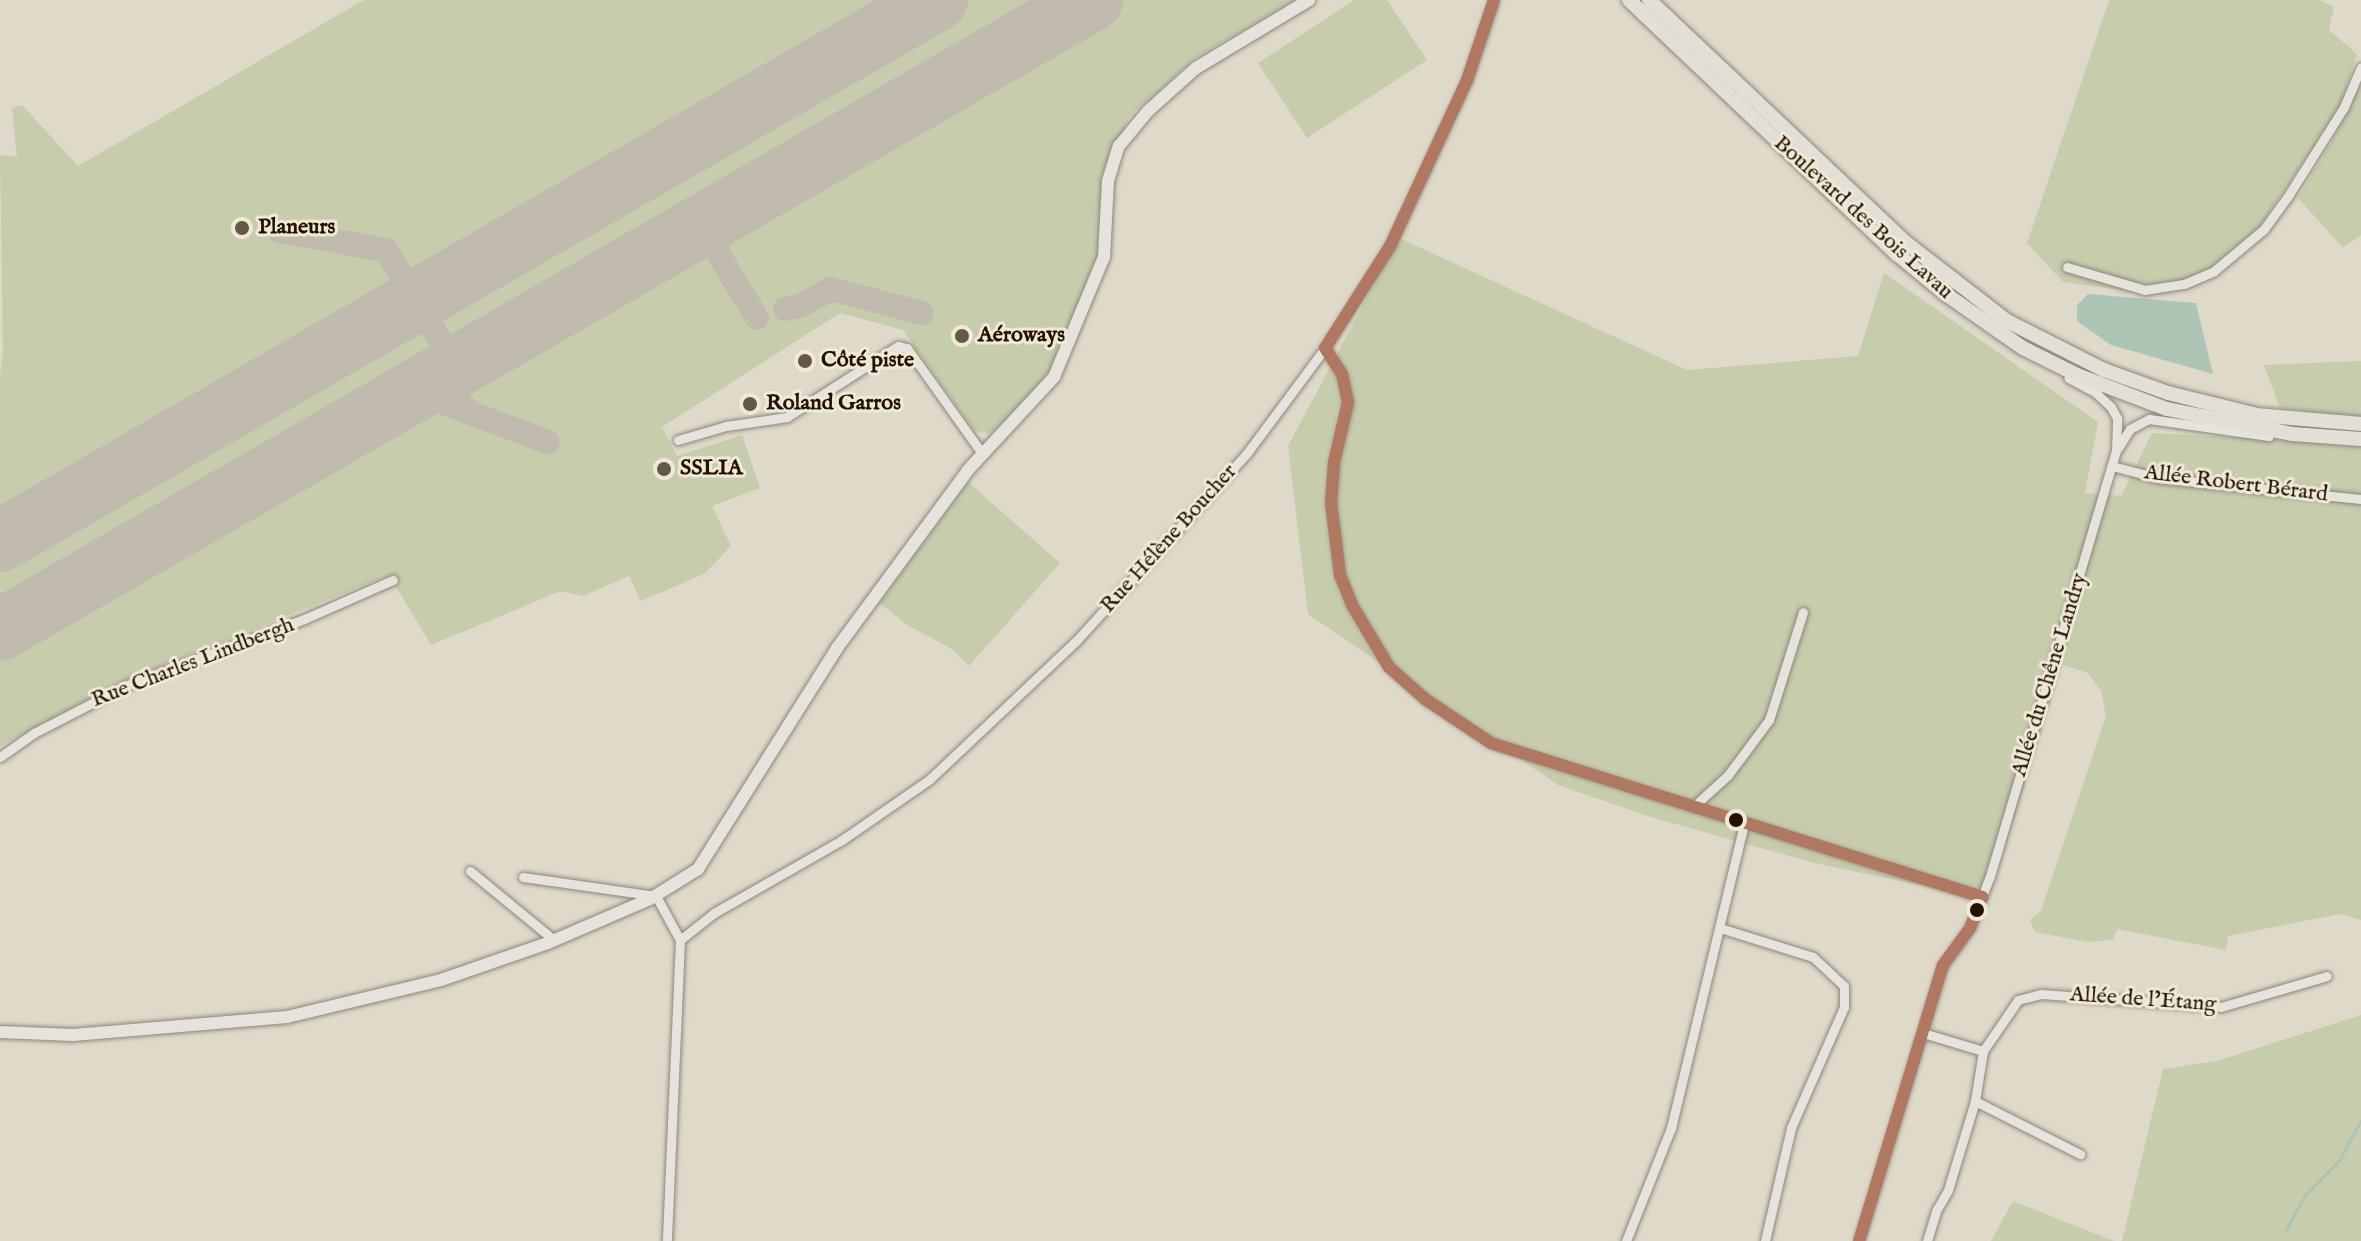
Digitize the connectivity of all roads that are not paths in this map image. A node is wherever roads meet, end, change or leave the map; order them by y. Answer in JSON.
{"nodes":[{"id":1,"x":1309,"y":0,"type":"edge"},
{"id":2,"x":1494,"y":0,"type":"edge"},
{"id":3,"x":1629,"y":0,"type":"edge"},
{"id":4,"x":1649,"y":0,"type":"edge"},
{"id":5,"x":2361,"y":67,"type":"edge"},
{"id":6,"x":2067,"y":267,"type":"dead end"},
{"id":7,"x":1325,"y":348,"type":"junction"},
{"id":8,"x":2023,"y":348,"type":"junction"},
{"id":9,"x":2361,"y":424,"type":"edge"},
{"id":10,"x":2292,"y":434,"type":"junction"},
{"id":11,"x":2361,"y":439,"type":"edge"},
{"id":12,"x":678,"y":440,"type":"dead end"},
{"id":13,"x":2116,"y":451,"type":"junction"},
{"id":14,"x":982,"y":453,"type":"junction"},
{"id":15,"x":2112,"y":466,"type":"junction"},
{"id":16,"x":2361,"y":499,"type":"edge"},
{"id":17,"x":393,"y":580,"type":"dead end"},
{"id":18,"x":1803,"y":612,"type":"dead end"},
{"id":19,"x":0,"y":757,"type":"edge"},
{"id":20,"x":1693,"y":807,"type":"junction"},
{"id":21,"x":1744,"y":823,"type":"junction"},
{"id":22,"x":470,"y":871,"type":"dead end"},
{"id":23,"x":523,"y":877,"type":"dead end"},
{"id":24,"x":656,"y":896,"type":"junction"},
{"id":25,"x":1982,"y":897,"type":"junction"},
{"id":26,"x":1720,"y":928,"type":"junction"},
{"id":27,"x":554,"y":940,"type":"junction"},
{"id":28,"x":680,"y":940,"type":"junction"},
{"id":29,"x":2327,"y":976,"type":"dead end"},
{"id":30,"x":0,"y":1032,"type":"edge"},
{"id":31,"x":1923,"y":1033,"type":"junction"},
{"id":32,"x":1983,"y":1051,"type":"junction"},
{"id":33,"x":1975,"y":1101,"type":"junction"},
{"id":34,"x":2080,"y":1154,"type":"dead end"},
{"id":35,"x":667,"y":1241,"type":"edge"},
{"id":36,"x":1626,"y":1241,"type":"edge"},
{"id":37,"x":1765,"y":1241,"type":"edge"},
{"id":38,"x":1859,"y":1241,"type":"edge"},
{"id":39,"x":1927,"y":1241,"type":"edge"}],
"edges":[{"from":1,"to":14,"type":"street"},
{"from":2,"to":7,"type":"street","name":"Rue Hélène Boucher"},
{"from":3,"to":8,"type":"main road","name":"Boulevard des Bois Lavau"},
{"from":4,"to":9,"type":"main road","name":"Boulevard des Bois Lavau"},
{"from":5,"to":6,"type":"street"},
{"from":7,"to":20,"type":"street"},
{"from":7,"to":28,"type":"street","name":"Rue Hélène Boucher"},
{"from":8,"to":10,"type":"main road","name":"Boulevard des Bois Lavau"},
{"from":8,"to":13,"type":"street","name":"Allée du Chêne Landry"},
{"from":10,"to":11,"type":"main road","name":"Boulevard des Bois Lavau"},
{"from":10,"to":13,"type":"street","name":"Allée du Chêne Landry"},
{"from":12,"to":14,"type":"street"},
{"from":13,"to":15,"type":"street","name":"Allée du Chêne Landry"},
{"from":14,"to":24,"type":"street"},
{"from":15,"to":16,"type":"street","name":"Allée Robert Bérard"},
{"from":15,"to":25,"type":"street","name":"Allée du Chêne Landry"},
{"from":17,"to":19,"type":"street","name":"Rue Charles Lindbergh"},
{"from":18,"to":20,"type":"street"},
{"from":20,"to":21,"type":"street"},
{"from":21,"to":25,"type":"street"},
{"from":21,"to":26,"type":"street"},
{"from":22,"to":27,"type":"street"},
{"from":23,"to":24,"type":"street"},
{"from":24,"to":27,"type":"street"},
{"from":24,"to":28,"type":"street"},
{"from":25,"to":31,"type":"street","name":"Allée du Chêne Landry"},
{"from":26,"to":36,"type":"street"},
{"from":26,"to":37,"type":"street"},
{"from":27,"to":30,"type":"street"},
{"from":28,"to":35,"type":"street"},
{"from":29,"to":32,"type":"street","name":"Allée de l’Étang"},
{"from":31,"to":32,"type":"street"},
{"from":31,"to":38,"type":"street","name":"Allée du Chêne Landry"},
{"from":32,"to":33,"type":"street"},
{"from":33,"to":34,"type":"street"},
{"from":33,"to":39,"type":"street"}]}
